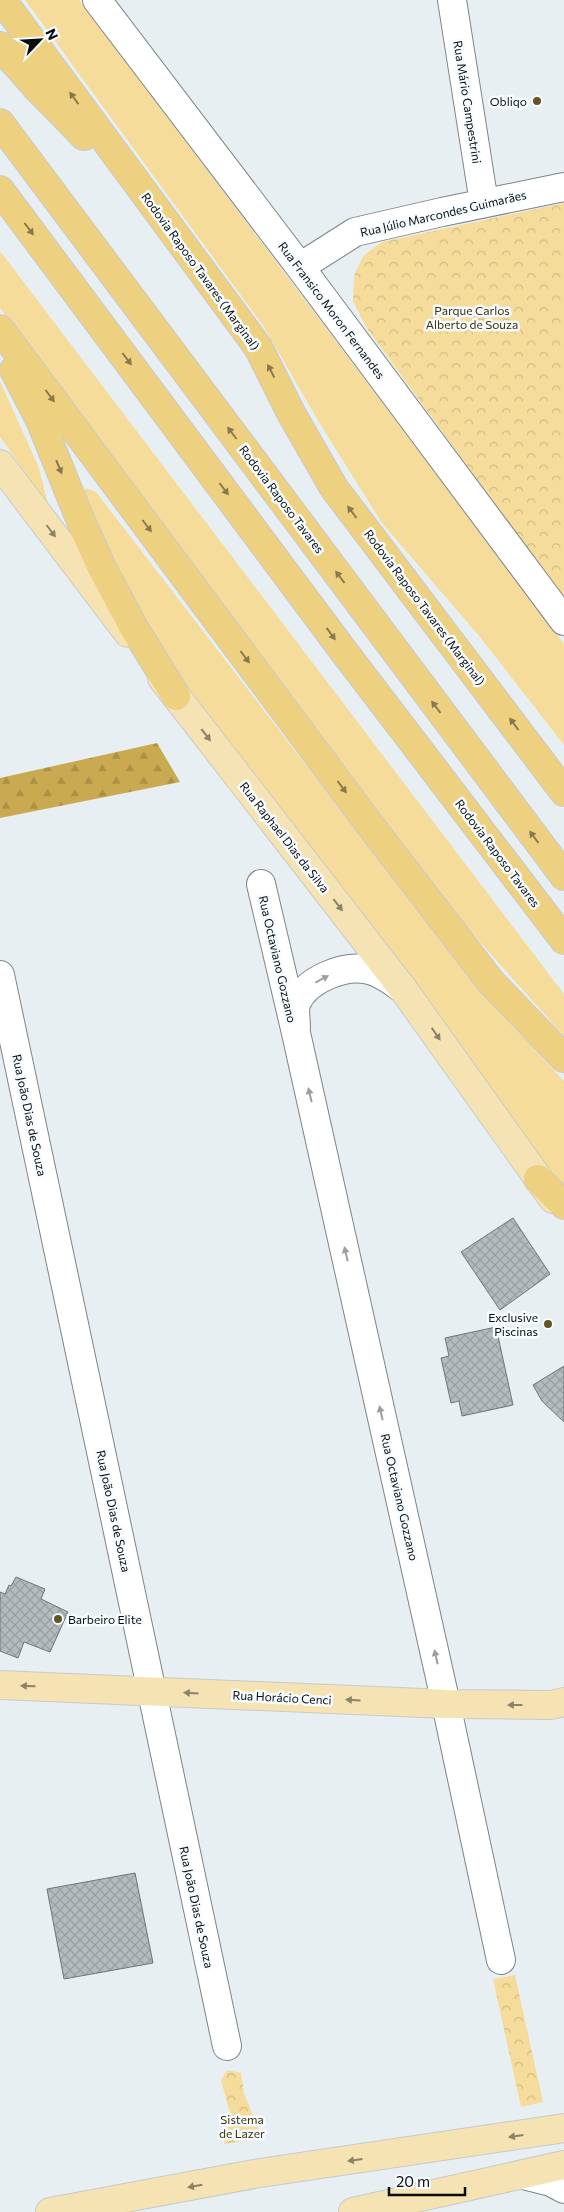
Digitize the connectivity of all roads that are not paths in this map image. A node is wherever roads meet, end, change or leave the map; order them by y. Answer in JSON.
{"nodes":[{"id":1,"x":2,"y":0,"type":"edge"},
{"id":2,"x":97,"y":0,"type":"edge"},
{"id":3,"x":452,"y":0,"type":"edge"},
{"id":4,"x":0,"y":46,"type":"edge"},
{"id":5,"x":0,"y":123,"type":"edge"},
{"id":6,"x":564,"y":187,"type":"edge"},
{"id":7,"x":0,"y":190,"type":"edge"},
{"id":8,"x":484,"y":203,"type":"junction"},
{"id":9,"x":154,"y":206,"type":"junction"},
{"id":10,"x":300,"y":267,"type":"junction"},
{"id":11,"x":0,"y":329,"type":"edge"},
{"id":12,"x":0,"y":344,"type":"edge"},
{"id":13,"x":0,"y":464,"type":"edge"},
{"id":14,"x":564,"y":621,"type":"edge"},
{"id":15,"x":176,"y":696,"type":"junction"},
{"id":16,"x":533,"y":750,"type":"junction"},
{"id":17,"x":564,"y":786,"type":"edge"},
{"id":18,"x":564,"y":792,"type":"edge"},
{"id":19,"x":564,"y":876,"type":"edge"},
{"id":20,"x":261,"y":884,"type":"dead end"},
{"id":21,"x":564,"y":940,"type":"edge"},
{"id":22,"x":0,"y":975,"type":"edge"},
{"id":23,"x":403,"y":989,"type":"junction"},
{"id":24,"x":296,"y":1033,"type":"junction"},
{"id":25,"x":564,"y":1058,"type":"edge"},
{"id":26,"x":538,"y":1179,"type":"junction"},
{"id":27,"x":564,"y":1206,"type":"edge"},
{"id":28,"x":564,"y":1214,"type":"edge"},
{"id":29,"x":0,"y":1685,"type":"edge"},
{"id":30,"x":150,"y":1691,"type":"junction"},
{"id":31,"x":564,"y":1702,"type":"edge"},
{"id":32,"x":446,"y":1704,"type":"junction"},
{"id":33,"x":501,"y":1960,"type":"dead end"},
{"id":34,"x":227,"y":2046,"type":"dead end"},
{"id":35,"x":564,"y":2128,"type":"edge"},
{"id":36,"x":564,"y":2164,"type":"edge"},
{"id":37,"x":523,"y":2174,"type":"junction"},
{"id":38,"x":564,"y":2189,"type":"edge"},
{"id":39,"x":50,"y":2212,"type":"edge"},
{"id":40,"x":353,"y":2212,"type":"edge"}],
"edges":[{"from":9,"to":1,"type":"highway","name":"Rodovia Raposo Tavares (Marginal)","one_way":true},
{"from":2,"to":10,"type":"street","name":"Rua Fransico Moron Fernandes"},
{"from":3,"to":8,"type":"street","name":"Rua Mário Campestrini"},
{"from":4,"to":9,"type":"highway"},
{"from":19,"to":5,"type":"highway","name":"Rodovia Raposo Tavares","one_way":true},
{"from":6,"to":8,"type":"street","name":"Rua Júlio Marcondes Guimarães"},
{"from":7,"to":21,"type":"highway","name":"Rodovia Raposo Tavares","one_way":true},
{"from":8,"to":10,"type":"street","name":"Rua Júlio Marcondes Guimarães"},
{"from":16,"to":9,"type":"highway","name":"Rodovia Raposo Tavares (Marginal)","one_way":true},
{"from":10,"to":14,"type":"street","name":"Rua Fransico Moron Fernandes"},
{"from":11,"to":25,"type":"highway","one_way":true},
{"from":12,"to":15,"type":"highway","one_way":true},
{"from":13,"to":15,"type":"main road","name":"Rua Raphael Dias da Silva","one_way":true},
{"from":15,"to":23,"type":"main road","name":"Rua Raphael Dias da Silva","one_way":true},
{"from":16,"to":17,"type":"highway"},
{"from":16,"to":18,"type":"highway","name":"Rodovia Raposo Tavares (Marginal)"},
{"from":20,"to":24,"type":"street","name":"Rua Octaviano Gozzano"},
{"from":22,"to":30,"type":"street","name":"Rua João Dias de Souza"},
{"from":24,"to":23,"type":"street","name":"Rua Octaviano Gozzano","one_way":true},
{"from":23,"to":26,"type":"main road","name":"Rua Raphael Dias da Silva","one_way":true},
{"from":32,"to":24,"type":"street","name":"Rua Octaviano Gozzano","one_way":true},
{"from":26,"to":27,"type":"highway"},
{"from":26,"to":28,"type":"main road","name":"Rua Raphael Dias da Silva"},
{"from":30,"to":29,"type":"main road","name":"Rua Horácio Cenci","one_way":true},
{"from":32,"to":30,"type":"main road","name":"Rua Horácio Cenci","one_way":true},
{"from":30,"to":34,"type":"street","name":"Rua João Dias de Souza"},
{"from":31,"to":32,"type":"main road","name":"Rua Horácio Cenci","one_way":true},
{"from":32,"to":33,"type":"street","name":"Rua Octaviano Gozzano"},
{"from":35,"to":39,"type":"main road","one_way":true},
{"from":36,"to":37,"type":"main road"},
{"from":37,"to":38,"type":"street"},
{"from":37,"to":40,"type":"main road"}]}
